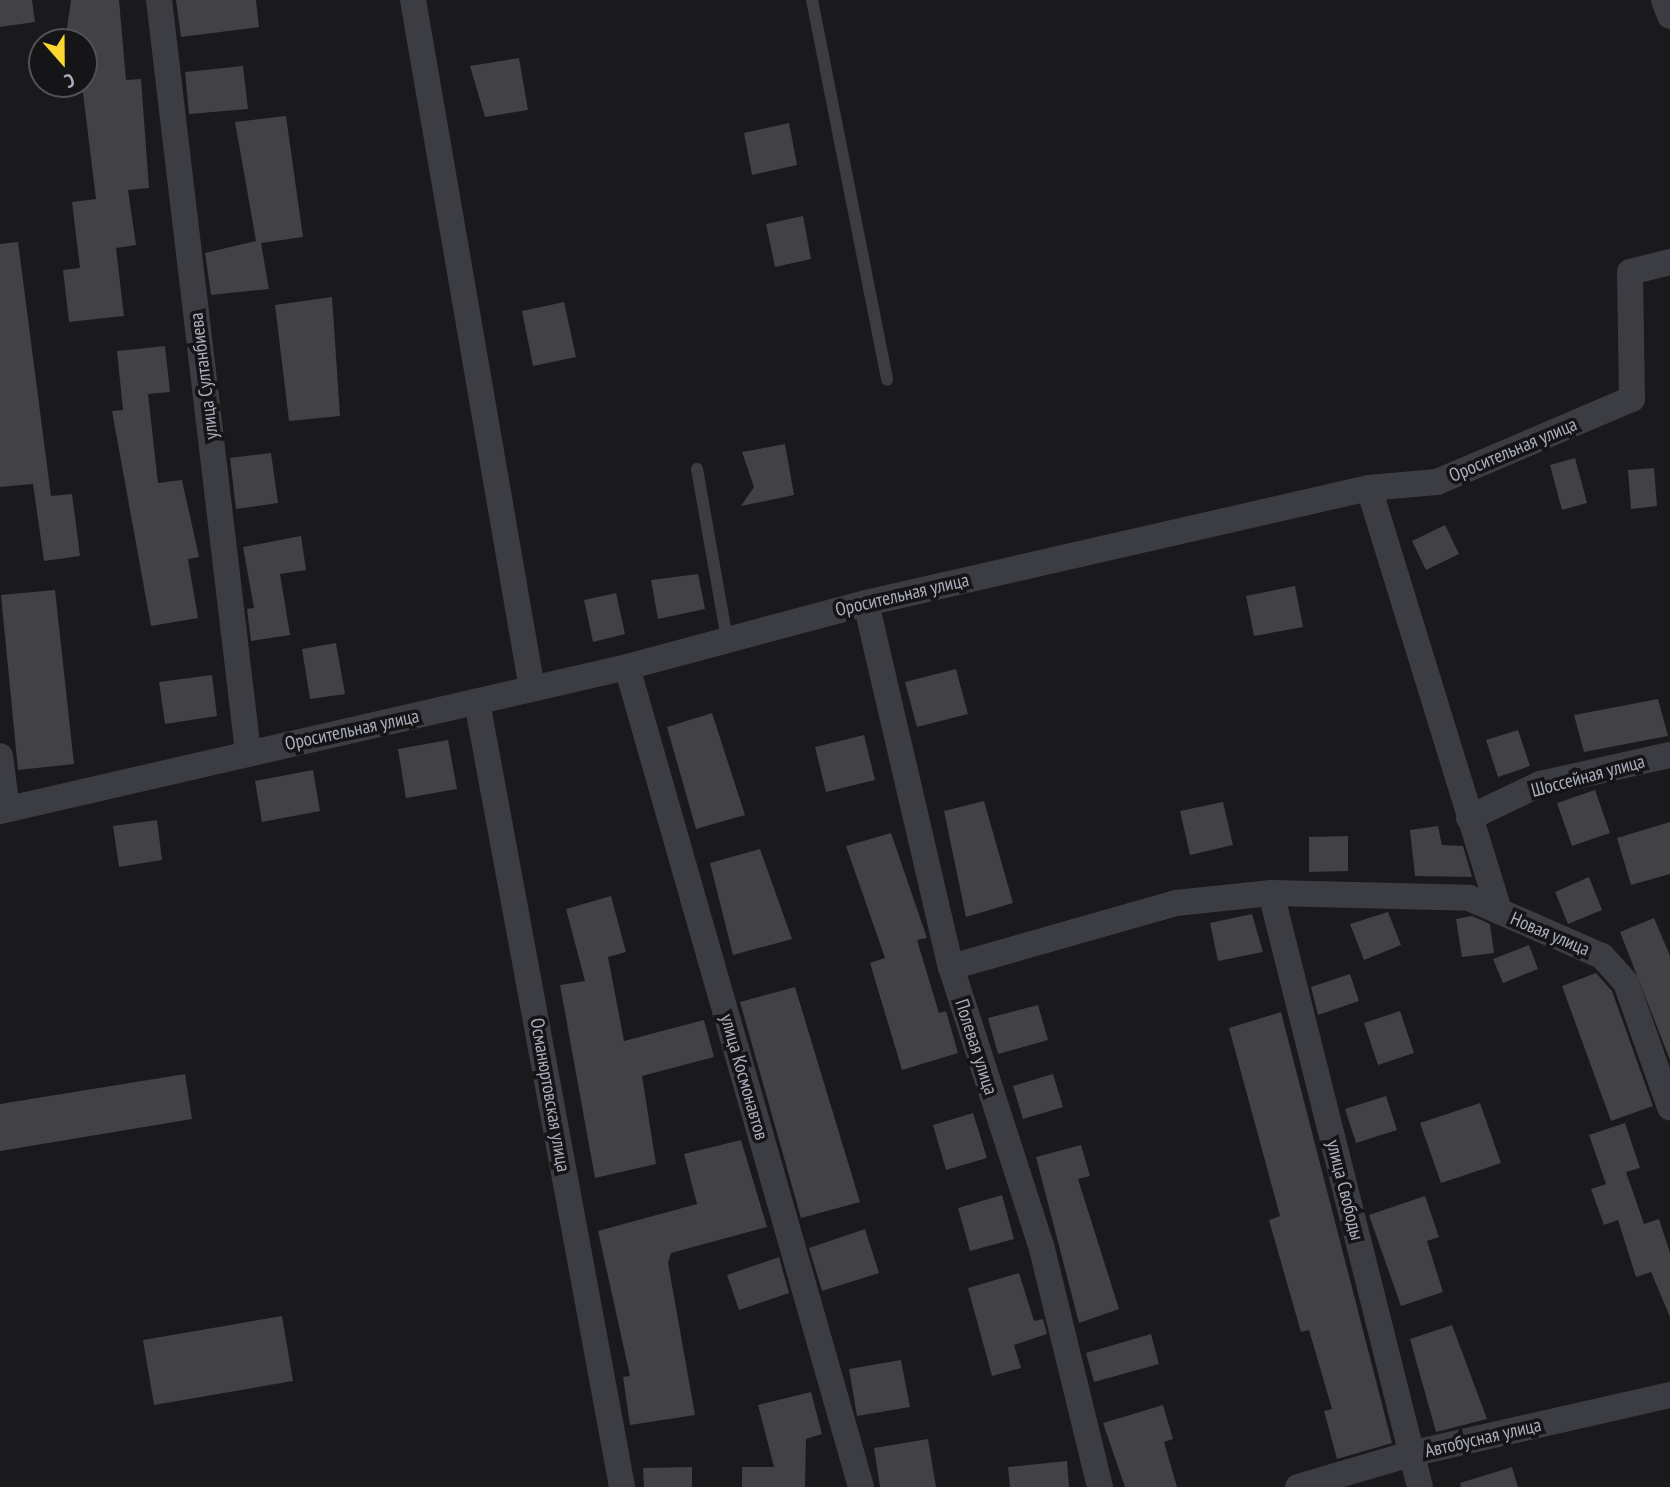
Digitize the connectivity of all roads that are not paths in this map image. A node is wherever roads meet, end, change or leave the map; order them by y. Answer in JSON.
{"nodes":[{"id":1,"x":159,"y":0,"type":"edge"},
{"id":2,"x":413,"y":0,"type":"edge"},
{"id":3,"x":812,"y":0,"type":"edge"},
{"id":4,"x":1664,"y":0,"type":"edge"},
{"id":5,"x":1670,"y":16,"type":"edge"},
{"id":6,"x":1670,"y":262,"type":"edge"},
{"id":7,"x":887,"y":380,"type":"dead end"},
{"id":8,"x":697,"y":468,"type":"dead end"},
{"id":9,"x":1368,"y":488,"type":"junction"},
{"id":10,"x":866,"y":603,"type":"junction"},
{"id":11,"x":727,"y":640,"type":"junction"},
{"id":12,"x":627,"y":667,"type":"junction"},
{"id":13,"x":532,"y":689,"type":"junction"},
{"id":14,"x":477,"y":702,"type":"junction"},
{"id":15,"x":248,"y":752,"type":"junction"},
{"id":16,"x":1670,"y":755,"type":"edge"},
{"id":17,"x":0,"y":756,"type":"edge"},
{"id":18,"x":3,"y":810,"type":"edge"},
{"id":19,"x":1469,"y":818,"type":"junction"},
{"id":20,"x":1271,"y":893,"type":"junction"},
{"id":21,"x":1499,"y":911,"type":"junction"},
{"id":22,"x":951,"y":967,"type":"junction"},
{"id":23,"x":1670,"y":1107,"type":"edge"},
{"id":24,"x":1670,"y":1395,"type":"edge"},
{"id":25,"x":1410,"y":1454,"type":"junction"},
{"id":26,"x":622,"y":1487,"type":"edge"},
{"id":27,"x":861,"y":1487,"type":"edge"},
{"id":28,"x":1100,"y":1487,"type":"edge"},
{"id":29,"x":1298,"y":1487,"type":"edge"},
{"id":30,"x":1420,"y":1487,"type":"edge"}],
"edges":[{"from":1,"to":15,"type":"street","name":"улица Султанбиева"},
{"from":2,"to":13,"type":"street"},
{"from":3,"to":7,"type":"lane"},
{"from":4,"to":5,"type":"street"},
{"from":6,"to":9,"type":"street","name":"Оросительная улица"},
{"from":8,"to":11,"type":"lane"},
{"from":9,"to":10,"type":"street","name":"Оросительная улица"},
{"from":9,"to":19,"type":"street"},
{"from":10,"to":11,"type":"street","name":"Оросительная улица"},
{"from":10,"to":22,"type":"street","name":"Полевая улица"},
{"from":11,"to":12,"type":"street","name":"Оросительная улица"},
{"from":12,"to":13,"type":"street","name":"Оросительная улица"},
{"from":12,"to":27,"type":"street","name":"улица Космонавтов"},
{"from":13,"to":14,"type":"street","name":"Оросительная улица"},
{"from":14,"to":15,"type":"street","name":"Оросительная улица"},
{"from":14,"to":26,"type":"street","name":"Османюртовская улица"},
{"from":15,"to":18,"type":"street","name":"Оросительная улица"},
{"from":16,"to":19,"type":"street","name":"Шоссейная улица"},
{"from":17,"to":18,"type":"street"},
{"from":19,"to":21,"type":"street"},
{"from":20,"to":21,"type":"street","name":"Новая улица"},
{"from":20,"to":22,"type":"street","name":"Новая улица"},
{"from":20,"to":25,"type":"street","name":"улица Свободы"},
{"from":21,"to":23,"type":"street","name":"Новая улица"},
{"from":22,"to":28,"type":"street","name":"Полевая улица"},
{"from":24,"to":25,"type":"street","name":"Автобусная улица"},
{"from":25,"to":29,"type":"street","name":"Автобусная улица"},
{"from":25,"to":30,"type":"street","name":"улица Свободы"}]}
